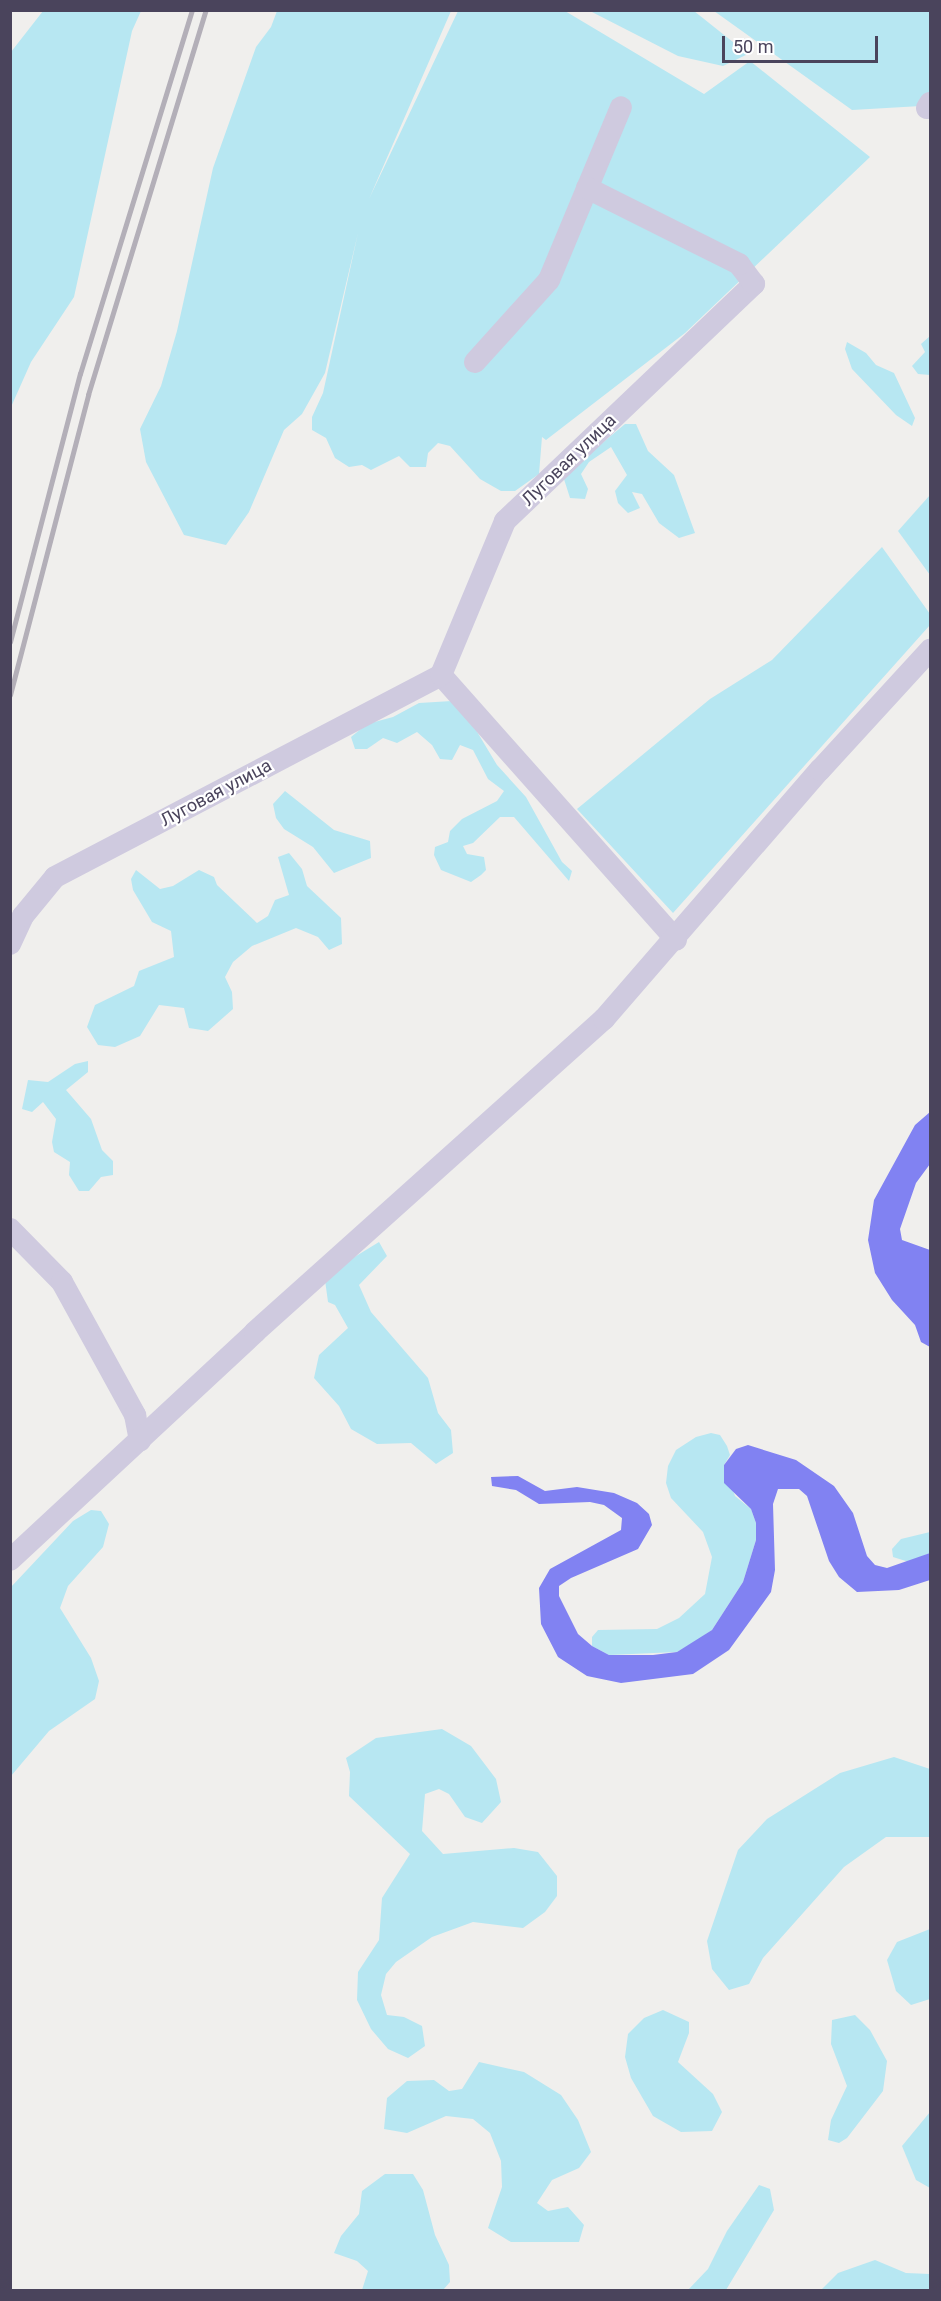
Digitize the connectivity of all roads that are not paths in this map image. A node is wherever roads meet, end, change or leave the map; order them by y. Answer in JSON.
{"nodes":[{"id":1,"x":621,"y":107,"type":"dead end"},
{"id":2,"x":587,"y":188,"type":"junction"},
{"id":3,"x":475,"y":362,"type":"dead end"},
{"id":4,"x":930,"y":650,"type":"edge"},
{"id":5,"x":441,"y":675,"type":"junction"},
{"id":6,"x":675,"y":940,"type":"junction"},
{"id":7,"x":10,"y":944,"type":"edge"},
{"id":8,"x":10,"y":1229,"type":"edge"},
{"id":9,"x":140,"y":1441,"type":"junction"},
{"id":10,"x":10,"y":1560,"type":"edge"}],
"edges":[{"from":1,"to":2,"type":"street"},
{"from":2,"to":3,"type":"street"},
{"from":2,"to":5,"type":"street","name":"Луговая улица"},
{"from":4,"to":6,"type":"street"},
{"from":5,"to":6,"type":"street"},
{"from":5,"to":7,"type":"street","name":"Луговая улица"},
{"from":6,"to":9,"type":"street"},
{"from":8,"to":9,"type":"street"},
{"from":9,"to":10,"type":"street"}]}
